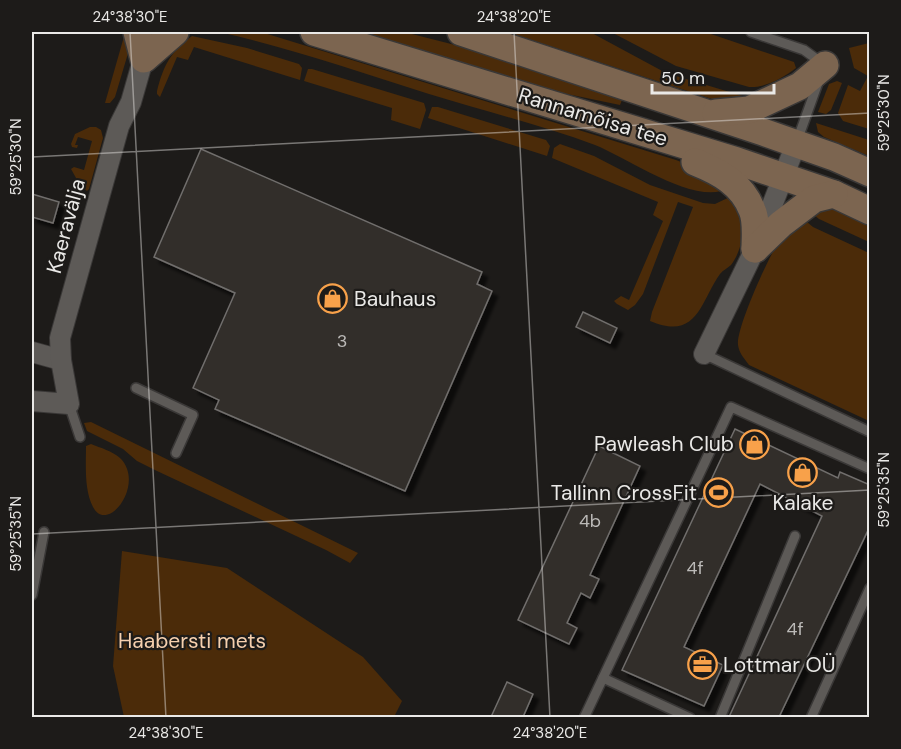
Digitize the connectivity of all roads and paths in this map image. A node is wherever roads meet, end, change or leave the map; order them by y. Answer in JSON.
{"nodes":[{"id":1,"x":137,"y":32,"type":"edge"},
{"id":2,"x":151,"y":32,"type":"edge"},
{"id":3,"x":175,"y":32,"type":"edge"},
{"id":4,"x":314,"y":32,"type":"edge"},
{"id":5,"x":461,"y":32,"type":"edge"},
{"id":6,"x":751,"y":32,"type":"edge"},
{"id":7,"x":144,"y":59,"type":"junction"},
{"id":8,"x":825,"y":64,"type":"junction"},
{"id":9,"x":707,"y":114,"type":"junction"},
{"id":10,"x":661,"y":137,"type":"junction"},
{"id":11,"x":796,"y":144,"type":"junction"},
{"id":12,"x":870,"y":173,"type":"edge"},
{"id":13,"x":783,"y":176,"type":"junction"},
{"id":14,"x":834,"y":194,"type":"junction"},
{"id":15,"x":870,"y":211,"type":"edge"},
{"id":16,"x":755,"y":249,"type":"junction"},
{"id":17,"x":32,"y":352,"type":"edge"},
{"id":18,"x":704,"y":354,"type":"joint"},
{"id":19,"x":61,"y":360,"type":"junction"},
{"id":20,"x":136,"y":388,"type":"dead end"},
{"id":21,"x":32,"y":401,"type":"edge"},
{"id":22,"x":69,"y":404,"type":"junction"},
{"id":23,"x":870,"y":432,"type":"edge"},
{"id":24,"x":80,"y":437,"type":"dead end"},
{"id":25,"x":176,"y":453,"type":"dead end"},
{"id":26,"x":870,"y":469,"type":"edge"},
{"id":27,"x":44,"y":532,"type":"dead end"},
{"id":28,"x":795,"y":536,"type":"dead end"},
{"id":29,"x":870,"y":588,"type":"edge"},
{"id":30,"x":32,"y":595,"type":"edge"},
{"id":31,"x":603,"y":678,"type":"junction"},
{"id":32,"x":584,"y":717,"type":"edge"},
{"id":33,"x":690,"y":717,"type":"edge"},
{"id":34,"x":720,"y":717,"type":"edge"},
{"id":35,"x":811,"y":717,"type":"edge"}],
"edges":[{"from":1,"to":7,"type":"main road"},
{"from":2,"to":7,"type":"street","name":"Kaeravälja"},
{"from":3,"to":7,"type":"main road"},
{"from":4,"to":10,"type":"main road","name":"Rannamõisa tee"},
{"from":5,"to":9,"type":"main road","name":"Rannamõisa tee"},
{"from":6,"to":8,"type":"lane"},
{"from":7,"to":19,"type":"street","name":"Kaeravälja"},
{"from":8,"to":9,"type":"main road"},
{"from":8,"to":11,"type":"lane"},
{"from":9,"to":11,"type":"main road","name":"Rannamõisa tee"},
{"from":10,"to":13,"type":"main road","name":"Rannamõisa tee"},
{"from":10,"to":16,"type":"main road"},
{"from":11,"to":12,"type":"main road","name":"Rannamõisa tee"},
{"from":11,"to":13,"type":"street"},
{"from":13,"to":14,"type":"main road","name":"Rannamõisa tee"},
{"from":13,"to":16,"type":"street"},
{"from":14,"to":15,"type":"main road","name":"Rannamõisa tee"},
{"from":14,"to":16,"type":"main road"},
{"from":16,"to":18,"type":"street"},
{"from":17,"to":19,"type":"street"},
{"from":18,"to":23,"type":"lane"},
{"from":19,"to":22,"type":"street","name":"Kaeravälja"},
{"from":20,"to":25,"type":"lane"},
{"from":21,"to":22,"type":"street"},
{"from":22,"to":24,"type":"lane","name":"Kaeravälja"},
{"from":26,"to":31,"type":"lane"},
{"from":27,"to":30,"type":"lane"},
{"from":28,"to":34,"type":"lane"},
{"from":29,"to":35,"type":"lane"},
{"from":31,"to":32,"type":"lane"},
{"from":31,"to":33,"type":"lane"}]}
